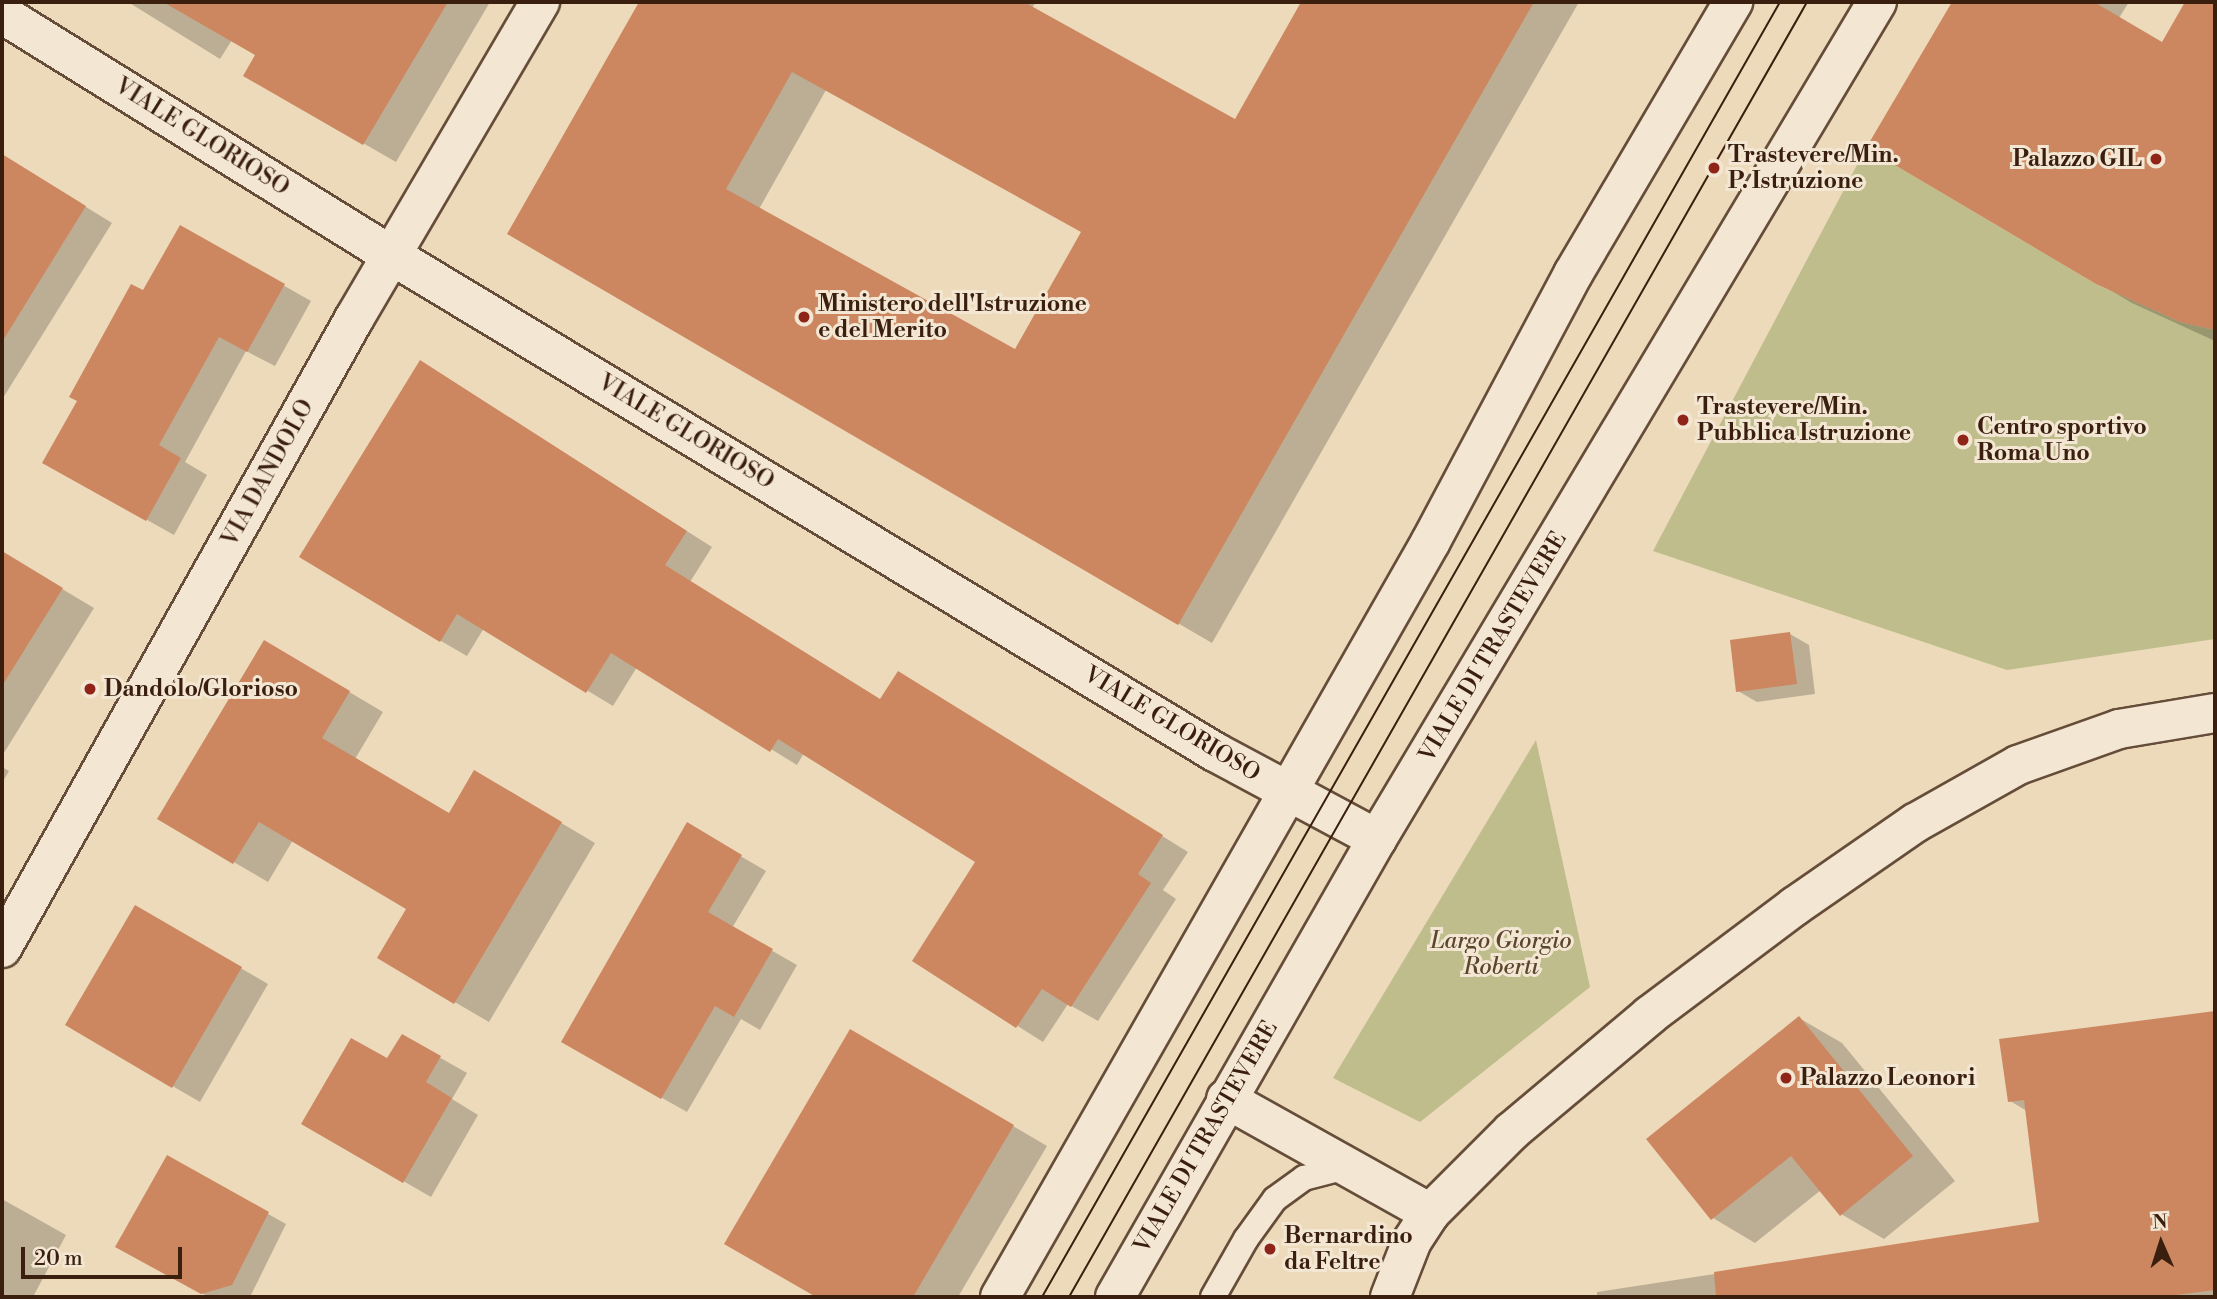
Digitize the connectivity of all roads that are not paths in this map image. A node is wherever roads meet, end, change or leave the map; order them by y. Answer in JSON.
{"nodes":[{"id":1,"x":540,"y":2,"type":"edge"},
{"id":2,"x":1732,"y":2,"type":"edge"},
{"id":3,"x":1877,"y":2,"type":"edge"},
{"id":4,"x":2,"y":14,"type":"edge"},
{"id":5,"x":391,"y":255,"type":"junction"},
{"id":6,"x":2215,"y":713,"type":"edge"},
{"id":7,"x":1288,"y":792,"type":"junction"},
{"id":8,"x":1377,"y":839,"type":"junction"},
{"id":9,"x":2,"y":948,"type":"edge"},
{"id":10,"x":1226,"y":1099,"type":"junction"},
{"id":11,"x":1346,"y":1167,"type":"junction"},
{"id":12,"x":1430,"y":1213,"type":"junction"},
{"id":13,"x":1000,"y":1297,"type":"edge"},
{"id":14,"x":1115,"y":1297,"type":"edge"},
{"id":15,"x":1213,"y":1297,"type":"edge"},
{"id":16,"x":1390,"y":1297,"type":"edge"}],
"edges":[{"from":1,"to":5,"type":"street","name":"VIA DANDOLO"},
{"from":2,"to":7,"type":"street"},
{"from":3,"to":8,"type":"street","name":"VIALE DI TRASTEVERE"},
{"from":4,"to":5,"type":"street","name":"VIALE GLORIOSO"},
{"from":5,"to":7,"type":"street","name":"VIALE GLORIOSO"},
{"from":5,"to":9,"type":"street","name":"VIA DANDOLO"},
{"from":6,"to":12,"type":"street"},
{"from":7,"to":8,"type":"street","name":"VIALE GLORIOSO"},
{"from":7,"to":13,"type":"street"},
{"from":8,"to":10,"type":"street","name":"VIALE DI TRASTEVERE"},
{"from":10,"to":11,"type":"street"},
{"from":10,"to":14,"type":"street","name":"VIALE DI TRASTEVERE"},
{"from":11,"to":12,"type":"street"},
{"from":11,"to":15,"type":"lane"},
{"from":12,"to":16,"type":"street"}]}
